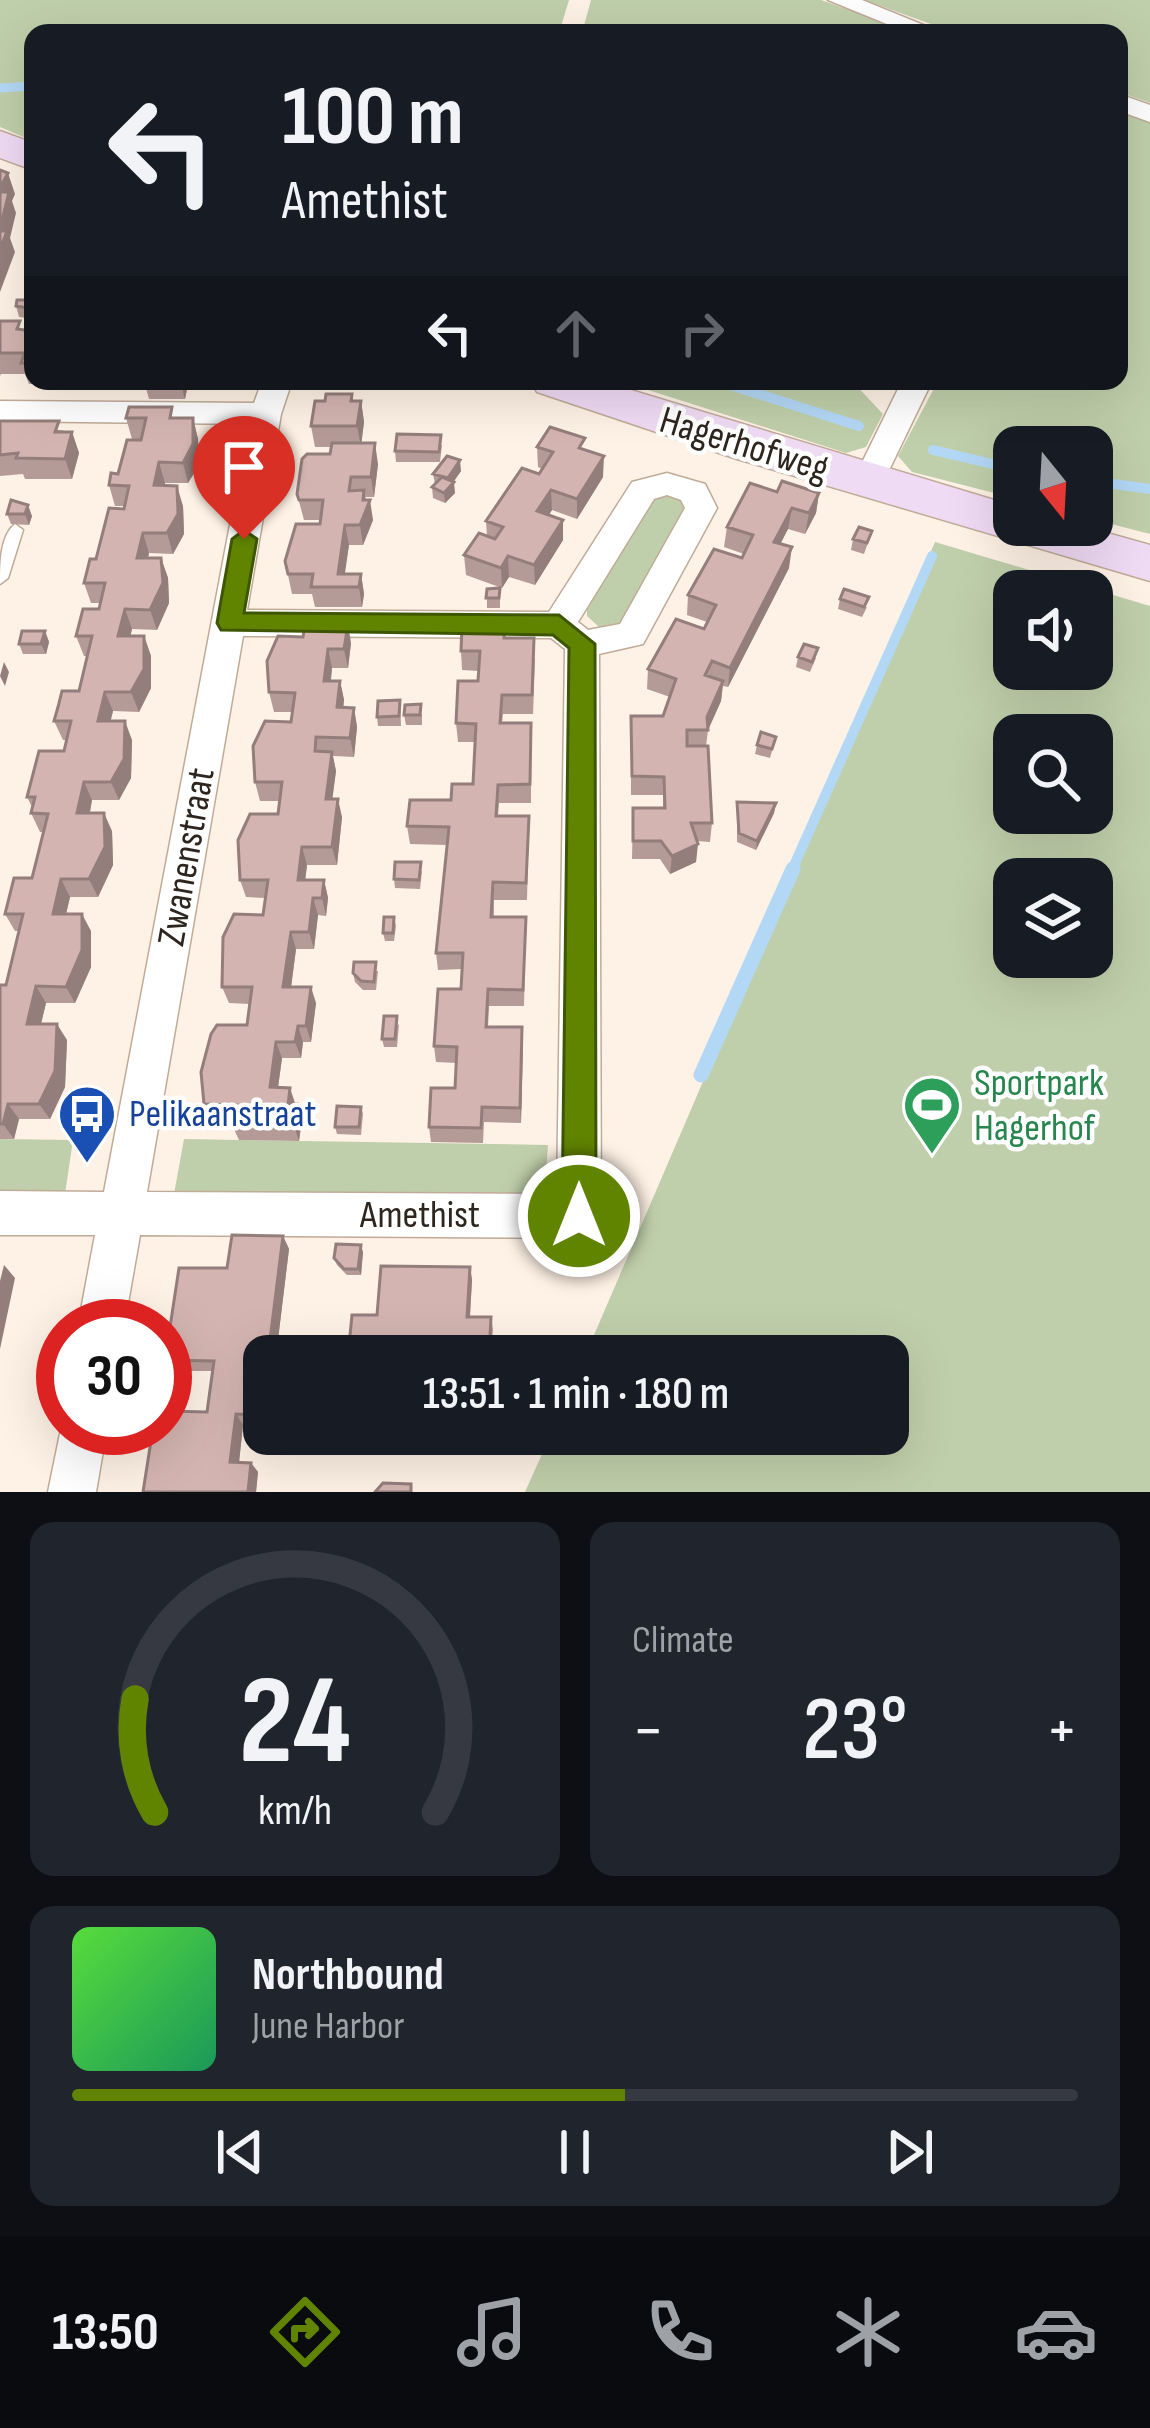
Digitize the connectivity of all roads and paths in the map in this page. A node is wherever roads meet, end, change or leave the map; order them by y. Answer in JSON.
{"nodes":[{"id":1,"x":840,"y":0,"type":"edge"},
{"id":2,"x":906,"y":24,"type":"edge"},
{"id":3,"x":581,"y":390,"type":"edge"},
{"id":4,"x":912,"y":390,"type":"edge"},
{"id":5,"x":277,"y":391,"type":"edge"},
{"id":6,"x":0,"y":411,"type":"edge"},
{"id":7,"x":868,"y":484,"type":"junction"},
{"id":8,"x":993,"y":519,"type":"edge"},
{"id":9,"x":15,"y":530,"type":"dead end"},
{"id":10,"x":1090,"y":546,"type":"edge"},
{"id":11,"x":1150,"y":563,"type":"edge"},
{"id":12,"x":0,"y":578,"type":"edge"},
{"id":13,"x":230,"y":623,"type":"junction"},
{"id":14,"x":571,"y":635,"type":"junction"},
{"id":15,"x":0,"y":1213,"type":"edge"},
{"id":16,"x":121,"y":1213,"type":"junction"},
{"id":17,"x":106,"y":1299,"type":"edge"},
{"id":18,"x":78,"y":1455,"type":"edge"},
{"id":19,"x":72,"y":1492,"type":"edge"}],
"edges":[{"from":1,"to":2,"type":"street"},
{"from":3,"to":7,"type":"street","name":"Hagerhofweg"},
{"from":4,"to":7,"type":"street","name":"Hagerhofweg"},
{"from":5,"to":6,"type":"street"},
{"from":5,"to":13,"type":"street","name":"Zwanenstraat"},
{"from":7,"to":8,"type":"street","name":"Hagerhofweg"},
{"from":9,"to":12,"type":"lane"},
{"from":10,"to":11,"type":"street","name":"Hagerhofweg"},
{"from":13,"to":14,"type":"street"},
{"from":13,"to":16,"type":"street","name":"Zwanenstraat"},
{"from":14,"to":14,"type":"street"},
{"from":14,"to":16,"type":"street","name":"Amethist"},
{"from":15,"to":16,"type":"street"},
{"from":16,"to":17,"type":"street","name":"Zwanenstraat"},
{"from":18,"to":19,"type":"street"}]}
